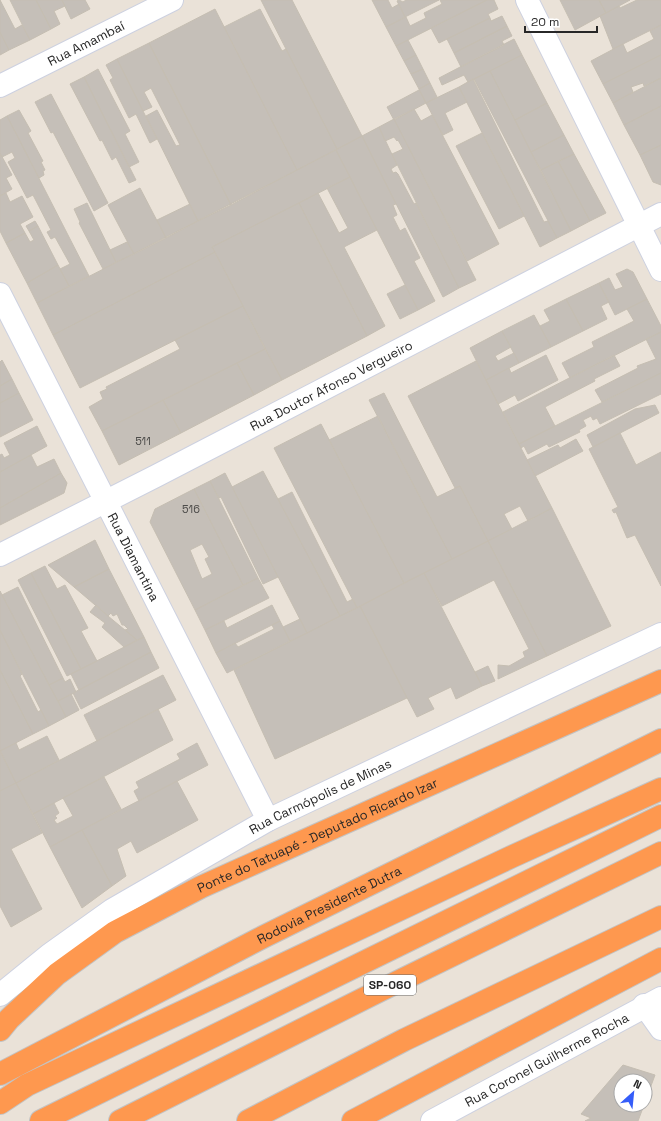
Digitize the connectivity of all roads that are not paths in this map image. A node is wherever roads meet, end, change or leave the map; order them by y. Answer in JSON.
{"nodes":[{"id":1,"x":172,"y":0,"type":"edge"},
{"id":2,"x":527,"y":0,"type":"edge"},
{"id":3,"x":0,"y":86,"type":"edge"},
{"id":4,"x":661,"y":214,"type":"edge"},
{"id":5,"x":639,"y":226,"type":"junction"},
{"id":6,"x":661,"y":270,"type":"edge"},
{"id":7,"x":0,"y":294,"type":"edge"},
{"id":8,"x":106,"y":501,"type":"junction"},
{"id":9,"x":0,"y":554,"type":"edge"},
{"id":10,"x":661,"y":634,"type":"edge"},
{"id":11,"x":661,"y":681,"type":"edge"},
{"id":12,"x":661,"y":740,"type":"edge"},
{"id":13,"x":661,"y":789,"type":"edge"},
{"id":14,"x":661,"y":816,"type":"edge"},
{"id":15,"x":268,"y":820,"type":"junction"},
{"id":16,"x":661,"y":853,"type":"edge"},
{"id":17,"x":661,"y":917,"type":"edge"},
{"id":18,"x":661,"y":959,"type":"edge"},
{"id":19,"x":0,"y":995,"type":"edge"},
{"id":20,"x":653,"y":1002,"type":"edge"},
{"id":21,"x":661,"y":1029,"type":"edge"},
{"id":22,"x":0,"y":1030,"type":"edge"},
{"id":23,"x":0,"y":1074,"type":"edge"},
{"id":24,"x":0,"y":1103,"type":"edge"},
{"id":25,"x":41,"y":1121,"type":"edge"},
{"id":26,"x":120,"y":1121,"type":"edge"},
{"id":27,"x":248,"y":1121,"type":"edge"},
{"id":28,"x":354,"y":1121,"type":"edge"},
{"id":29,"x":432,"y":1121,"type":"edge"}],
"edges":[{"from":1,"to":3,"type":"street","name":"Rua Amambaí"},
{"from":2,"to":5,"type":"street"},
{"from":4,"to":5,"type":"street","name":"Rua Doutor Afonso Vergueiro"},
{"from":5,"to":6,"type":"street"},
{"from":5,"to":8,"type":"street","name":"Rua Doutor Afonso Vergueiro"},
{"from":7,"to":8,"type":"street","name":"Rua Diamantina"},
{"from":8,"to":9,"type":"street","name":"Rua Doutor Afonso Vergueiro"},
{"from":8,"to":15,"type":"street","name":"Rua Diamantina"},
{"from":10,"to":15,"type":"street","name":"Rua Carmópolis de Minas"},
{"from":11,"to":22,"type":"highway","name":"Ponte do Tatuapé - Deputado Ricardo Izar"},
{"from":12,"to":23,"type":"highway","name":"Rodovia Presidente Dutra"},
{"from":13,"to":24,"type":"highway"},
{"from":14,"to":25,"type":"highway","number":"SP-060"},
{"from":15,"to":19,"type":"street","name":"Rua Carmópolis de Minas"},
{"from":16,"to":26,"type":"highway","number":"SP-060"},
{"from":17,"to":27,"type":"highway"},
{"from":18,"to":28,"type":"highway"},
{"from":20,"to":21,"type":"street"},
{"from":20,"to":29,"type":"street","name":"Rua Coronel Guilherme Rocha"}]}
